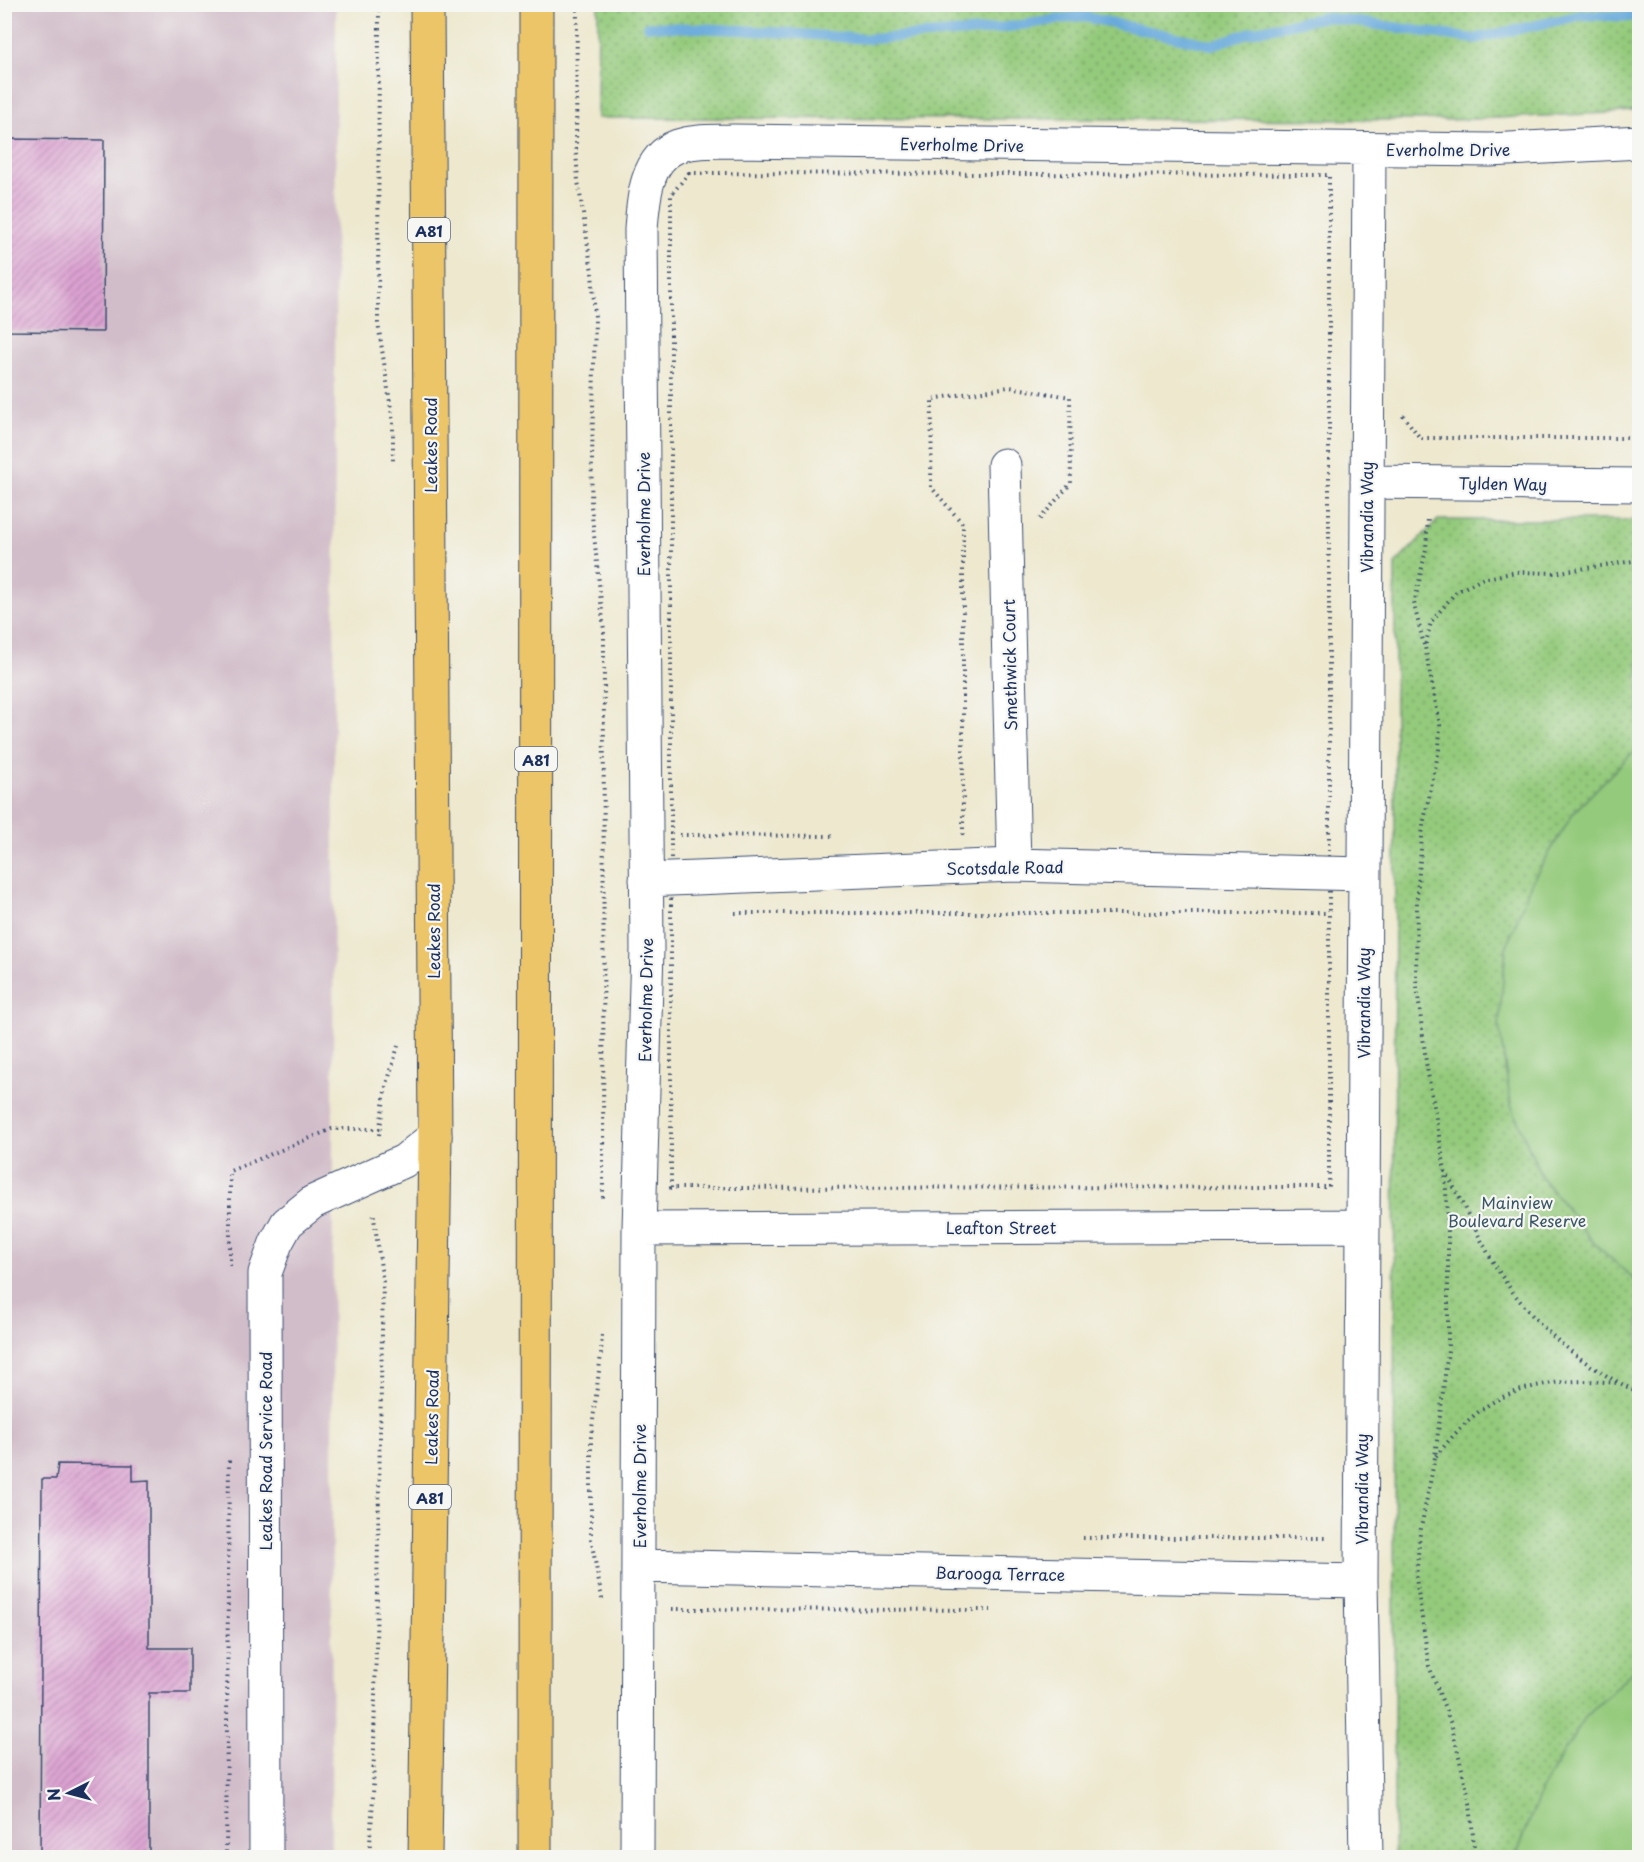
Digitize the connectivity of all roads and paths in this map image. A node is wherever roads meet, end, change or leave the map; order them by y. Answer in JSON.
{"nodes":[{"id":1,"x":379,"y":4,"type":"edge"},
{"id":2,"x":427,"y":4,"type":"edge"},
{"id":3,"x":536,"y":4,"type":"edge"},
{"id":4,"x":577,"y":4,"type":"edge"},
{"id":5,"x":1640,"y":142,"type":"edge"},
{"id":6,"x":1369,"y":149,"type":"junction"},
{"id":7,"x":1404,"y":405,"type":"dead end"},
{"id":8,"x":1432,"y":438,"type":"junction"},
{"id":9,"x":1640,"y":438,"type":"edge"},
{"id":10,"x":1004,"y":465,"type":"dead end"},
{"id":11,"x":394,"y":469,"type":"dead end"},
{"id":12,"x":1367,"y":482,"type":"junction"},
{"id":13,"x":1430,"y":483,"type":"junction"},
{"id":14,"x":1640,"y":485,"type":"edge"},
{"id":15,"x":1640,"y":560,"type":"edge"},
{"id":16,"x":1425,"y":647,"type":"junction"},
{"id":17,"x":1014,"y":865,"type":"junction"},
{"id":18,"x":1364,"y":874,"type":"junction"},
{"id":19,"x":646,"y":880,"type":"junction"},
{"id":20,"x":731,"y":913,"type":"dead end"},
{"id":21,"x":1329,"y":913,"type":"dead end"},
{"id":22,"x":399,"y":1041,"type":"dead end"},
{"id":23,"x":381,"y":1128,"type":"dead end"},
{"id":24,"x":435,"y":1136,"type":"junction"},
{"id":25,"x":1445,"y":1170,"type":"junction"},
{"id":26,"x":372,"y":1175,"type":"junction"},
{"id":27,"x":603,"y":1210,"type":"dead end"},
{"id":28,"x":1362,"y":1226,"type":"junction"},
{"id":29,"x":639,"y":1229,"type":"junction"},
{"id":30,"x":602,"y":1324,"type":"dead end"},
{"id":31,"x":1619,"y":1383,"type":"junction"},
{"id":32,"x":1640,"y":1393,"type":"edge"},
{"id":33,"x":1435,"y":1457,"type":"junction"},
{"id":34,"x":639,"y":1566,"type":"junction"},
{"id":35,"x":1361,"y":1581,"type":"junction"},
{"id":36,"x":603,"y":1608,"type":"dead end"},
{"id":37,"x":266,"y":1857,"type":"edge"},
{"id":38,"x":369,"y":1857,"type":"edge"},
{"id":39,"x":424,"y":1857,"type":"edge"},
{"id":40,"x":536,"y":1857,"type":"edge"},
{"id":41,"x":637,"y":1857,"type":"edge"},
{"id":42,"x":1366,"y":1857,"type":"edge"},
{"id":43,"x":1475,"y":1857,"type":"edge"}],
"edges":[{"from":1,"to":11,"type":"path"},
{"from":2,"to":24,"type":"highway","name":"Leakes Road","number":"A81"},
{"from":3,"to":40,"type":"highway","number":"A81"},
{"from":4,"to":27,"type":"path"},
{"from":5,"to":6,"type":"street","name":"Everholme Drive"},
{"from":6,"to":12,"type":"street","name":"Vibrandia Way"},
{"from":6,"to":19,"type":"street","name":"Everholme Drive"},
{"from":7,"to":8,"type":"path"},
{"from":8,"to":9,"type":"path"},
{"from":8,"to":13,"type":"path"},
{"from":10,"to":17,"type":"street","name":"Smethwick Court"},
{"from":12,"to":13,"type":"street","name":"Tylden Way"},
{"from":12,"to":18,"type":"street","name":"Vibrandia Way"},
{"from":13,"to":14,"type":"street","name":"Tylden Way"},
{"from":13,"to":16,"type":"path"},
{"from":15,"to":16,"type":"path"},
{"from":16,"to":25,"type":"path"},
{"from":17,"to":18,"type":"street","name":"Scotsdale Road"},
{"from":17,"to":19,"type":"street","name":"Scotsdale Road"},
{"from":18,"to":28,"type":"street","name":"Vibrandia Way"},
{"from":19,"to":29,"type":"street","name":"Everholme Drive"},
{"from":20,"to":21,"type":"path"},
{"from":22,"to":23,"type":"path"},
{"from":24,"to":26,"type":"street","name":"Leakes Road Service Road"},
{"from":24,"to":39,"type":"highway","name":"Leakes Road","number":"A81"},
{"from":25,"to":31,"type":"path"},
{"from":25,"to":33,"type":"path"},
{"from":26,"to":37,"type":"street","name":"Leakes Road Service Road"},
{"from":26,"to":38,"type":"path"},
{"from":28,"to":29,"type":"street","name":"Leafton Street"},
{"from":28,"to":35,"type":"street","name":"Vibrandia Way"},
{"from":29,"to":34,"type":"street","name":"Everholme Drive"},
{"from":30,"to":36,"type":"path"},
{"from":31,"to":32,"type":"path"},
{"from":31,"to":33,"type":"path"},
{"from":33,"to":43,"type":"path"},
{"from":34,"to":35,"type":"street","name":"Barooga Terrace"},
{"from":34,"to":41,"type":"street","name":"Everholme Drive"},
{"from":35,"to":42,"type":"street","name":"Vibrandia Way"}]}
